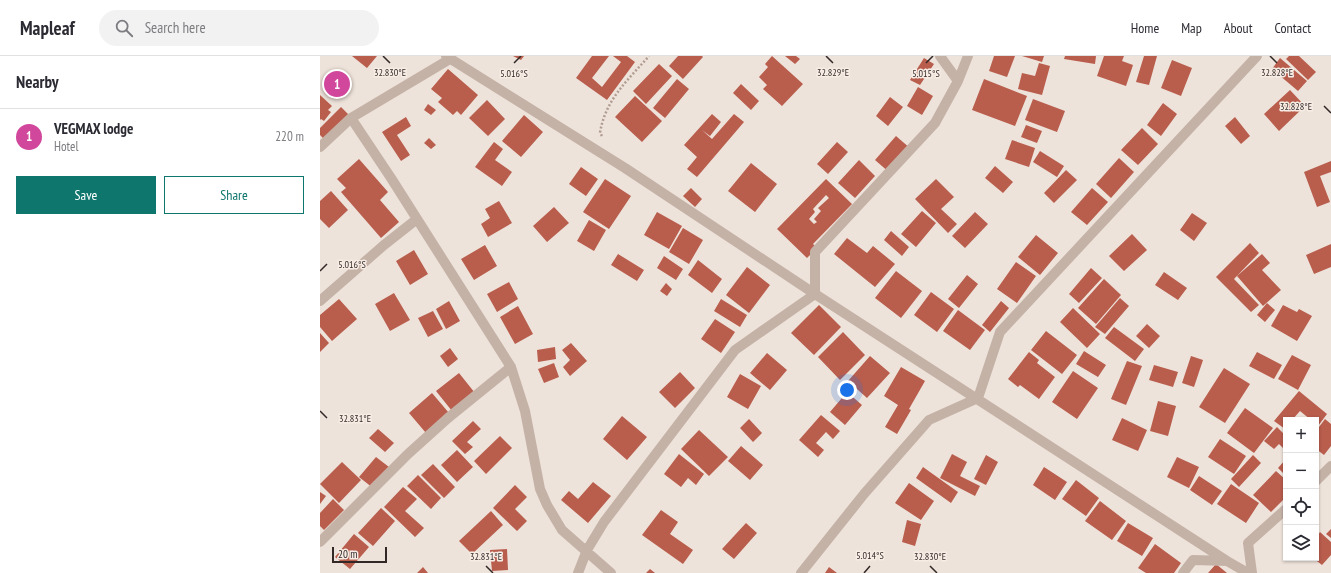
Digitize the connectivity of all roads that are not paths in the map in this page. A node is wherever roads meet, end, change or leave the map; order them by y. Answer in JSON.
{"nodes":[{"id":1,"x":940,"y":56,"type":"edge"},
{"id":2,"x":968,"y":56,"type":"edge"},
{"id":3,"x":1257,"y":56,"type":"edge"},
{"id":4,"x":448,"y":57,"type":"edge"},
{"id":5,"x":958,"y":81,"type":"junction"},
{"id":6,"x":351,"y":118,"type":"junction"},
{"id":7,"x":320,"y":147,"type":"edge"},
{"id":8,"x":417,"y":219,"type":"junction"},
{"id":9,"x":815,"y":294,"type":"junction"},
{"id":10,"x":320,"y":301,"type":"edge"},
{"id":11,"x":511,"y":367,"type":"junction"},
{"id":12,"x":978,"y":398,"type":"junction"},
{"id":13,"x":1331,"y":466,"type":"edge"},
{"id":14,"x":1319,"y":478,"type":"edge"},
{"id":15,"x":1283,"y":512,"type":"edge"},
{"id":16,"x":320,"y":542,"type":"edge"},
{"id":17,"x":587,"y":550,"type":"junction"},
{"id":18,"x":1227,"y":561,"type":"junction"},
{"id":19,"x":578,"y":573,"type":"edge"},
{"id":20,"x":611,"y":573,"type":"edge"},
{"id":21,"x":801,"y":573,"type":"edge"},
{"id":22,"x":1183,"y":573,"type":"edge"},
{"id":23,"x":1248,"y":573,"type":"edge"},
{"id":24,"x":1252,"y":573,"type":"edge"}],
"edges":[{"from":1,"to":5,"type":"street"},
{"from":2,"to":5,"type":"street"},
{"from":3,"to":12,"type":"street"},
{"from":4,"to":6,"type":"street"},
{"from":4,"to":9,"type":"street"},
{"from":5,"to":9,"type":"street"},
{"from":6,"to":7,"type":"street"},
{"from":6,"to":8,"type":"street"},
{"from":8,"to":10,"type":"street"},
{"from":8,"to":11,"type":"street"},
{"from":9,"to":12,"type":"street"},
{"from":9,"to":17,"type":"street"},
{"from":11,"to":16,"type":"street"},
{"from":11,"to":17,"type":"street"},
{"from":12,"to":18,"type":"street"},
{"from":12,"to":21,"type":"street"},
{"from":13,"to":14,"type":"street"},
{"from":15,"to":24,"type":"street"},
{"from":17,"to":19,"type":"street"},
{"from":17,"to":20,"type":"street"},
{"from":18,"to":22,"type":"street"},
{"from":18,"to":23,"type":"street"}]}
